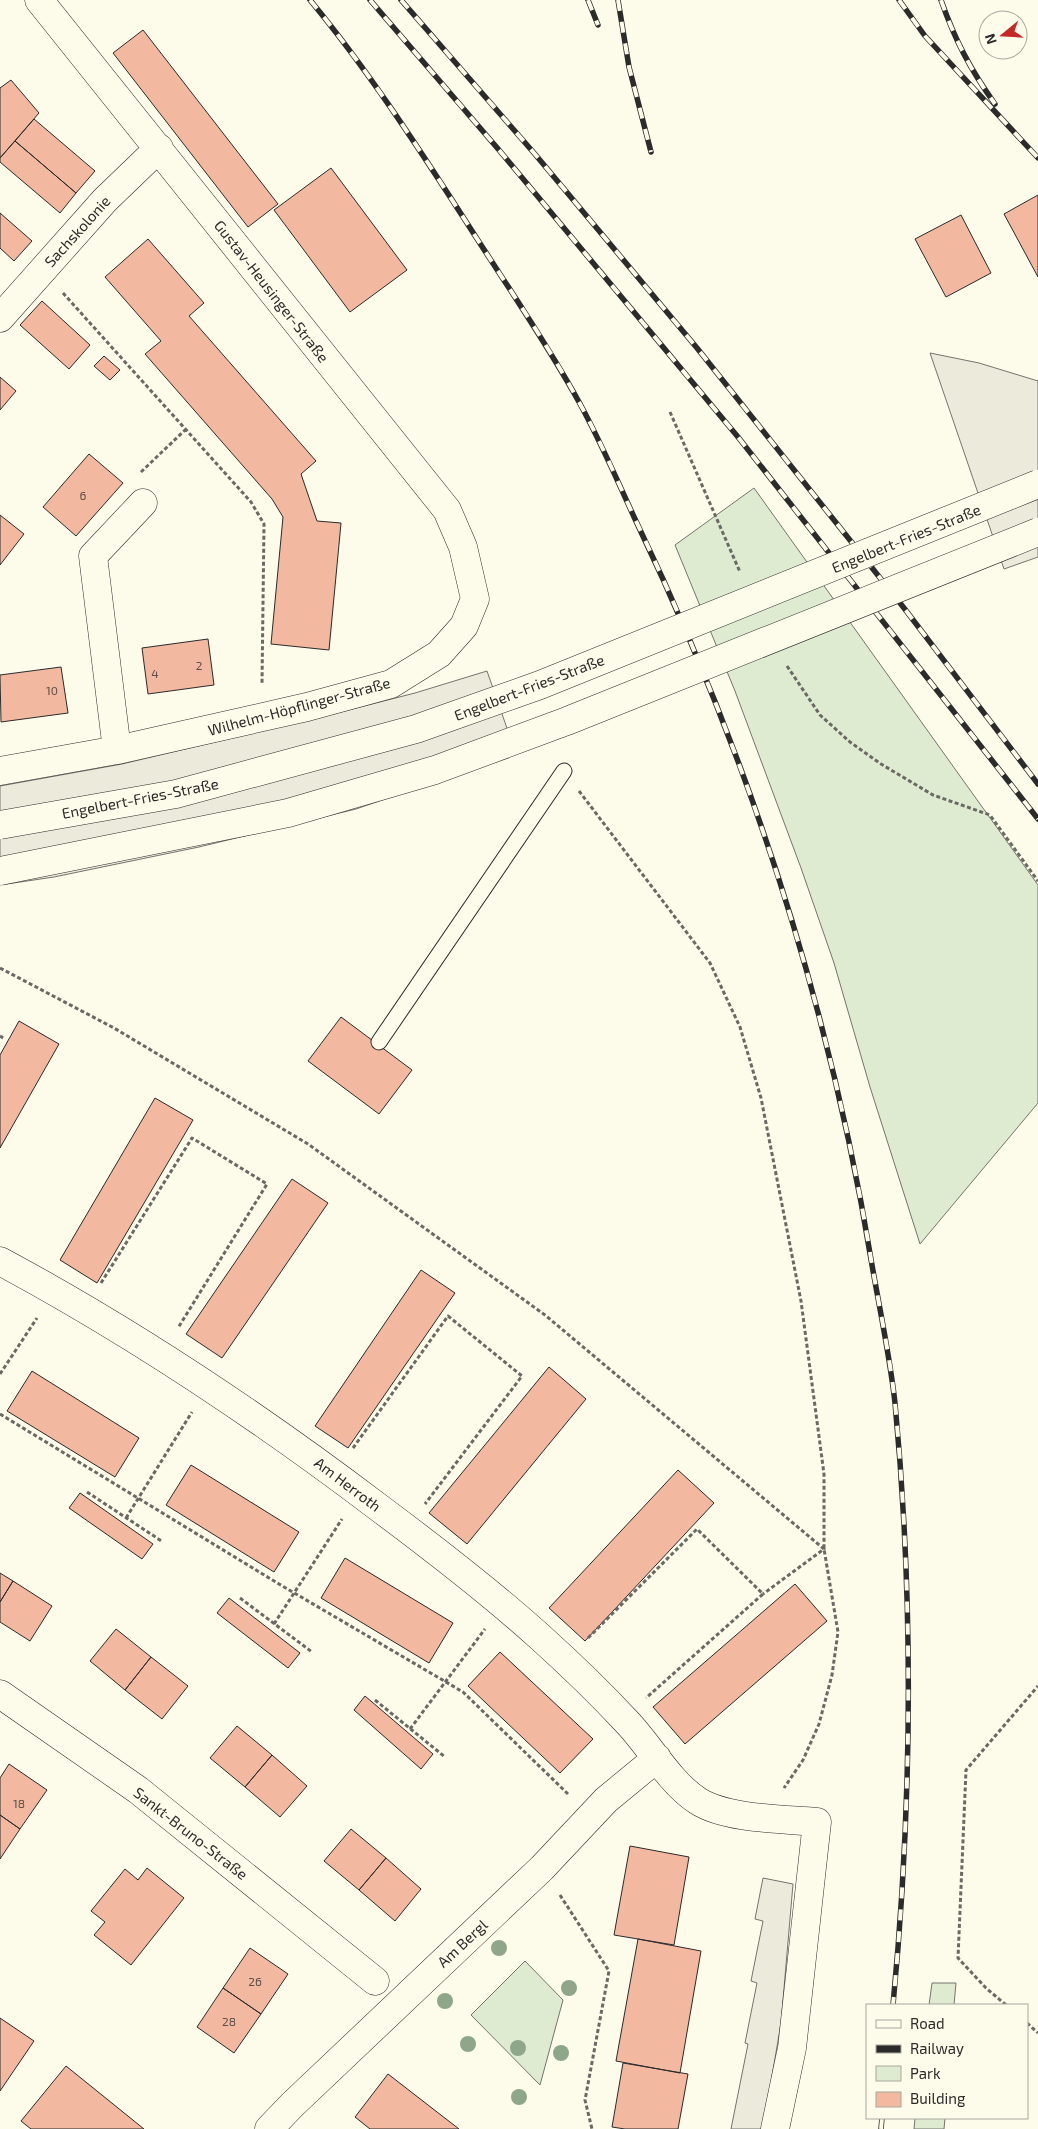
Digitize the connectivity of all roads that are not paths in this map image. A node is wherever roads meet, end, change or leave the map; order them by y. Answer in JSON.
{"nodes":[{"id":1,"x":38,"y":0,"type":"edge"},
{"id":2,"x":159,"y":148,"type":"junction"},
{"id":3,"x":0,"y":318,"type":"edge"},
{"id":4,"x":1038,"y":484,"type":"edge"},
{"id":5,"x":143,"y":503,"type":"road end"},
{"id":6,"x":1038,"y":532,"type":"edge"},
{"id":7,"x":475,"y":599,"type":"joint"},
{"id":8,"x":117,"y":750,"type":"junction"},
{"id":9,"x":0,"y":770,"type":"edge"},
{"id":10,"x":564,"y":770,"type":"road end"},
{"id":11,"x":0,"y":825,"type":"edge"},
{"id":12,"x":0,"y":871,"type":"edge"},
{"id":13,"x":380,"y":1042,"type":"dead end"},
{"id":14,"x":0,"y":1261,"type":"edge"},
{"id":15,"x":0,"y":1694,"type":"edge"},
{"id":16,"x":656,"y":1758,"type":"junction"},
{"id":17,"x":375,"y":1981,"type":"dead end"},
{"id":18,"x":269,"y":2129,"type":"edge"},
{"id":19,"x":775,"y":2129,"type":"edge"}],
"edges":[{"from":1,"to":2,"type":"street","name":"Gustav-Heusinger-Straße"},
{"from":2,"to":3,"type":"street","name":"Sachskolonie"},
{"from":2,"to":7,"type":"street","name":"Gustav-Heusinger-Straße"},
{"from":4,"to":11,"type":"street","name":"Engelbert-Fries-Straße","bridge":true},
{"from":5,"to":8,"type":"street"},
{"from":6,"to":12,"type":"street","bridge":true},
{"from":7,"to":8,"type":"street","name":"Wilhelm-Höpflinger-Straße"},
{"from":8,"to":9,"type":"street","name":"Wilhelm-Höpflinger-Straße"},
{"from":10,"to":13,"type":"lane"},
{"from":14,"to":16,"type":"street","name":"Am Herroth"},
{"from":15,"to":17,"type":"street","name":"Sankt-Bruno-Straße"},
{"from":16,"to":18,"type":"street","name":"Am Bergl"},
{"from":16,"to":19,"type":"street","name":"Am Herroth"}]}
